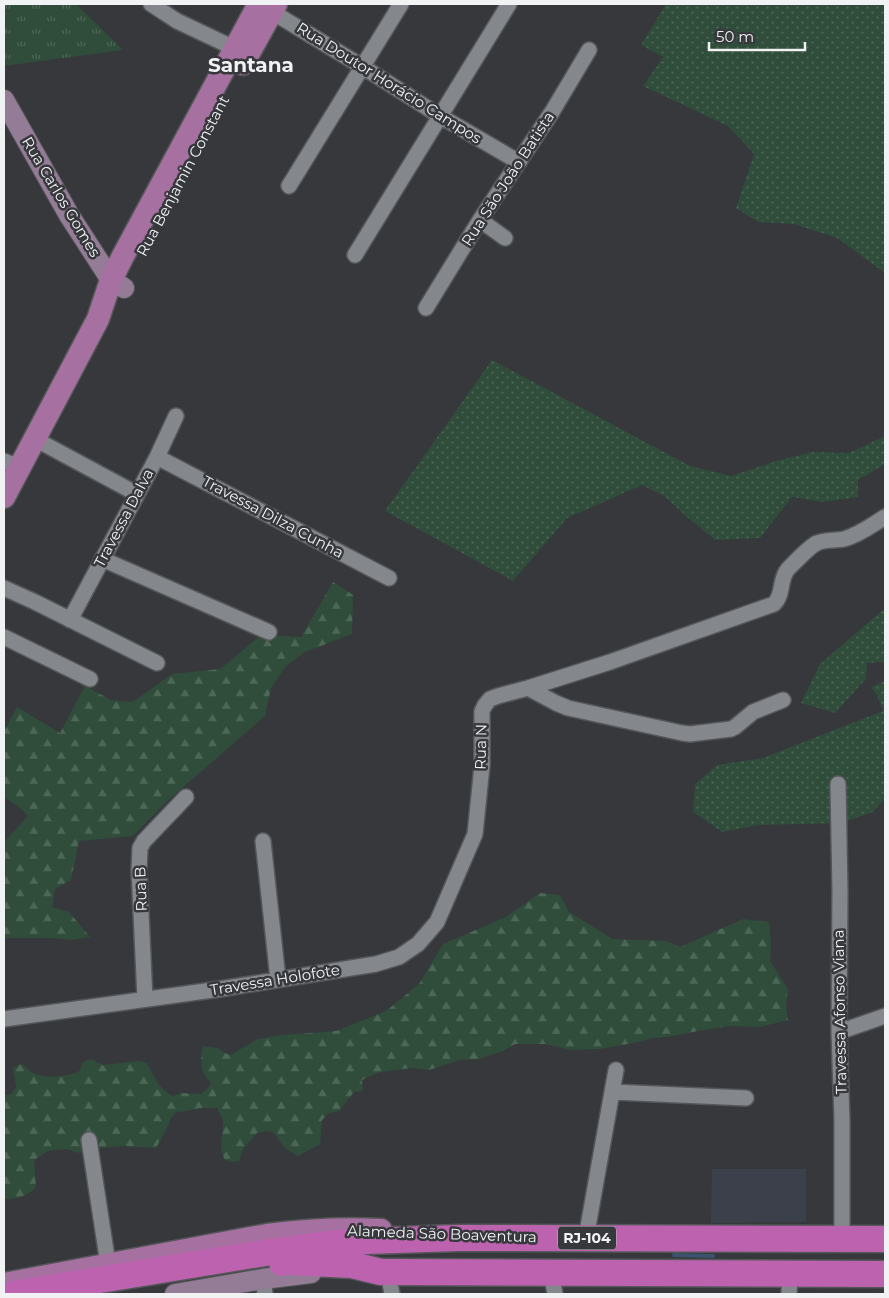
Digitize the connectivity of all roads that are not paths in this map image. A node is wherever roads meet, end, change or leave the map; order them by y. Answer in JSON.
{"nodes":[{"id":1,"x":151,"y":4,"type":"edge"},
{"id":2,"x":401,"y":4,"type":"edge"},
{"id":3,"x":509,"y":4,"type":"edge"},
{"id":4,"x":266,"y":6,"type":"edge"},
{"id":5,"x":234,"y":48,"type":"junction"},
{"id":6,"x":589,"y":50,"type":"dead end"},
{"id":7,"x":363,"y":67,"type":"junction"},
{"id":8,"x":4,"y":100,"type":"edge"},
{"id":9,"x":440,"y":116,"type":"junction"},
{"id":10,"x":519,"y":162,"type":"junction"},
{"id":11,"x":289,"y":186,"type":"dead end"},
{"id":12,"x":480,"y":220,"type":"junction"},
{"id":13,"x":505,"y":238,"type":"dead end"},
{"id":14,"x":355,"y":255,"type":"dead end"},
{"id":15,"x":117,"y":284,"type":"junction"},
{"id":16,"x":426,"y":308,"type":"dead end"},
{"id":17,"x":176,"y":416,"type":"dead end"},
{"id":18,"x":35,"y":439,"type":"junction"},
{"id":19,"x":157,"y":457,"type":"junction"},
{"id":20,"x":12,"y":464,"type":"edge"},
{"id":21,"x":137,"y":494,"type":"junction"},
{"id":22,"x":4,"y":498,"type":"edge"},
{"id":23,"x":885,"y":517,"type":"edge"},
{"id":24,"x":102,"y":559,"type":"junction"},
{"id":25,"x":389,"y":578,"type":"dead end"},
{"id":26,"x":4,"y":588,"type":"edge"},
{"id":27,"x":70,"y":620,"type":"junction"},
{"id":28,"x":269,"y":632,"type":"dead end"},
{"id":29,"x":4,"y":637,"type":"edge"},
{"id":30,"x":157,"y":663,"type":"dead end"},
{"id":31,"x":90,"y":679,"type":"dead end"},
{"id":32,"x":528,"y":688,"type":"junction"},
{"id":33,"x":783,"y":700,"type":"dead end"},
{"id":34,"x":838,"y":784,"type":"dead end"},
{"id":35,"x":186,"y":798,"type":"dead end"},
{"id":36,"x":475,"y":834,"type":"joint"},
{"id":37,"x":262,"y":841,"type":"dead end"},
{"id":38,"x":278,"y":979,"type":"junction"},
{"id":39,"x":145,"y":999,"type":"junction"},
{"id":40,"x":885,"y":1016,"type":"edge"},
{"id":41,"x":4,"y":1019,"type":"edge"},
{"id":42,"x":839,"y":1032,"type":"junction"},
{"id":43,"x":616,"y":1070,"type":"dead end"},
{"id":44,"x":612,"y":1092,"type":"junction"},
{"id":45,"x":746,"y":1098,"type":"dead end"},
{"id":46,"x":89,"y":1140,"type":"dead end"},
{"id":47,"x":458,"y":1238,"type":"junction"},
{"id":48,"x":586,"y":1238,"type":"junction"},
{"id":49,"x":842,"y":1239,"type":"junction"},
{"id":50,"x":885,"y":1239,"type":"edge"},
{"id":51,"x":108,"y":1264,"type":"junction"},
{"id":52,"x":885,"y":1274,"type":"edge"},
{"id":53,"x":387,"y":1279,"type":"edge"},
{"id":54,"x":553,"y":1283,"type":"edge"},
{"id":55,"x":4,"y":1284,"type":"edge"},
{"id":56,"x":789,"y":1284,"type":"edge"},
{"id":57,"x":264,"y":1287,"type":"edge"},
{"id":58,"x":78,"y":1290,"type":"edge"},
{"id":59,"x":14,"y":1294,"type":"edge"},
{"id":60,"x":175,"y":1294,"type":"edge"}],
"edges":[{"from":1,"to":5,"type":"street"},
{"from":2,"to":7,"type":"street"},
{"from":3,"to":9,"type":"street"},
{"from":4,"to":5,"type":"main road","name":"Rua Benjamin Constant"},
{"from":4,"to":7,"type":"street","name":"Rua Doutor Horácio Campos"},
{"from":4,"to":15,"type":"main road","name":"Rua Benjamin Constant"},
{"from":5,"to":15,"type":"main road","name":"Rua Benjamin Constant"},
{"from":6,"to":10,"type":"street","name":"Rua São João Batista"},
{"from":7,"to":9,"type":"street","name":"Rua Doutor Horácio Campos"},
{"from":7,"to":11,"type":"street"},
{"from":8,"to":15,"type":"main road","name":"Rua Carlos Gomes"},
{"from":9,"to":10,"type":"street","name":"Rua Doutor Horácio Campos"},
{"from":9,"to":14,"type":"street"},
{"from":10,"to":12,"type":"street","name":"Rua São João Batista"},
{"from":12,"to":13,"type":"street"},
{"from":12,"to":16,"type":"street","name":"Rua São João Batista"},
{"from":15,"to":18,"type":"main road","name":"Rua Benjamin Constant"},
{"from":17,"to":19,"type":"street","name":"Travessa Dalva"},
{"from":18,"to":20,"type":"main road","name":"Rua Benjamin Constant"},
{"from":18,"to":21,"type":"street"},
{"from":19,"to":21,"type":"street","name":"Travessa Dalva"},
{"from":19,"to":25,"type":"street","name":"Travessa Dilza Cunha"},
{"from":20,"to":22,"type":"main road","name":"Rua Benjamin Constant"},
{"from":21,"to":24,"type":"street","name":"Travessa Dalva"},
{"from":23,"to":32,"type":"street","name":"Rua N"},
{"from":24,"to":27,"type":"street","name":"Travessa Dalva"},
{"from":24,"to":28,"type":"street"},
{"from":26,"to":27,"type":"street"},
{"from":27,"to":30,"type":"street"},
{"from":29,"to":31,"type":"street"},
{"from":32,"to":33,"type":"street"},
{"from":32,"to":36,"type":"street","name":"Rua N"},
{"from":34,"to":42,"type":"street","name":"Travessa Afonso Viana"},
{"from":35,"to":39,"type":"street","name":"Rua B"},
{"from":36,"to":38,"type":"street","name":"Travessa Holofote"},
{"from":37,"to":38,"type":"street"},
{"from":38,"to":39,"type":"street","name":"Travessa Holofote"},
{"from":39,"to":41,"type":"street","name":"Travessa Holofote"},
{"from":40,"to":42,"type":"street"},
{"from":42,"to":49,"type":"street","name":"Travessa Afonso Viana"},
{"from":43,"to":44,"type":"street"},
{"from":44,"to":45,"type":"street"},
{"from":44,"to":48,"type":"street"},
{"from":46,"to":51,"type":"street"},
{"from":47,"to":48,"type":"highway","name":"Alameda São Boaventura","number":"RJ-104"},
{"from":47,"to":51,"type":"main road","name":"Alameda São Boaventura"},
{"from":47,"to":58,"type":"highway"},
{"from":48,"to":49,"type":"highway","name":"Alameda São Boaventura","number":"RJ-104"},
{"from":49,"to":50,"type":"highway","name":"Alameda São Boaventura","number":"RJ-104"},
{"from":51,"to":55,"type":"main road","name":"Alameda São Boaventura"},
{"from":52,"to":56,"type":"highway"},
{"from":53,"to":54,"type":"highway"},
{"from":53,"to":57,"type":"main road"},
{"from":53,"to":58,"type":"highway"},
{"from":54,"to":56,"type":"highway"},
{"from":57,"to":60,"type":"main road"},
{"from":58,"to":59,"type":"highway"}]}
